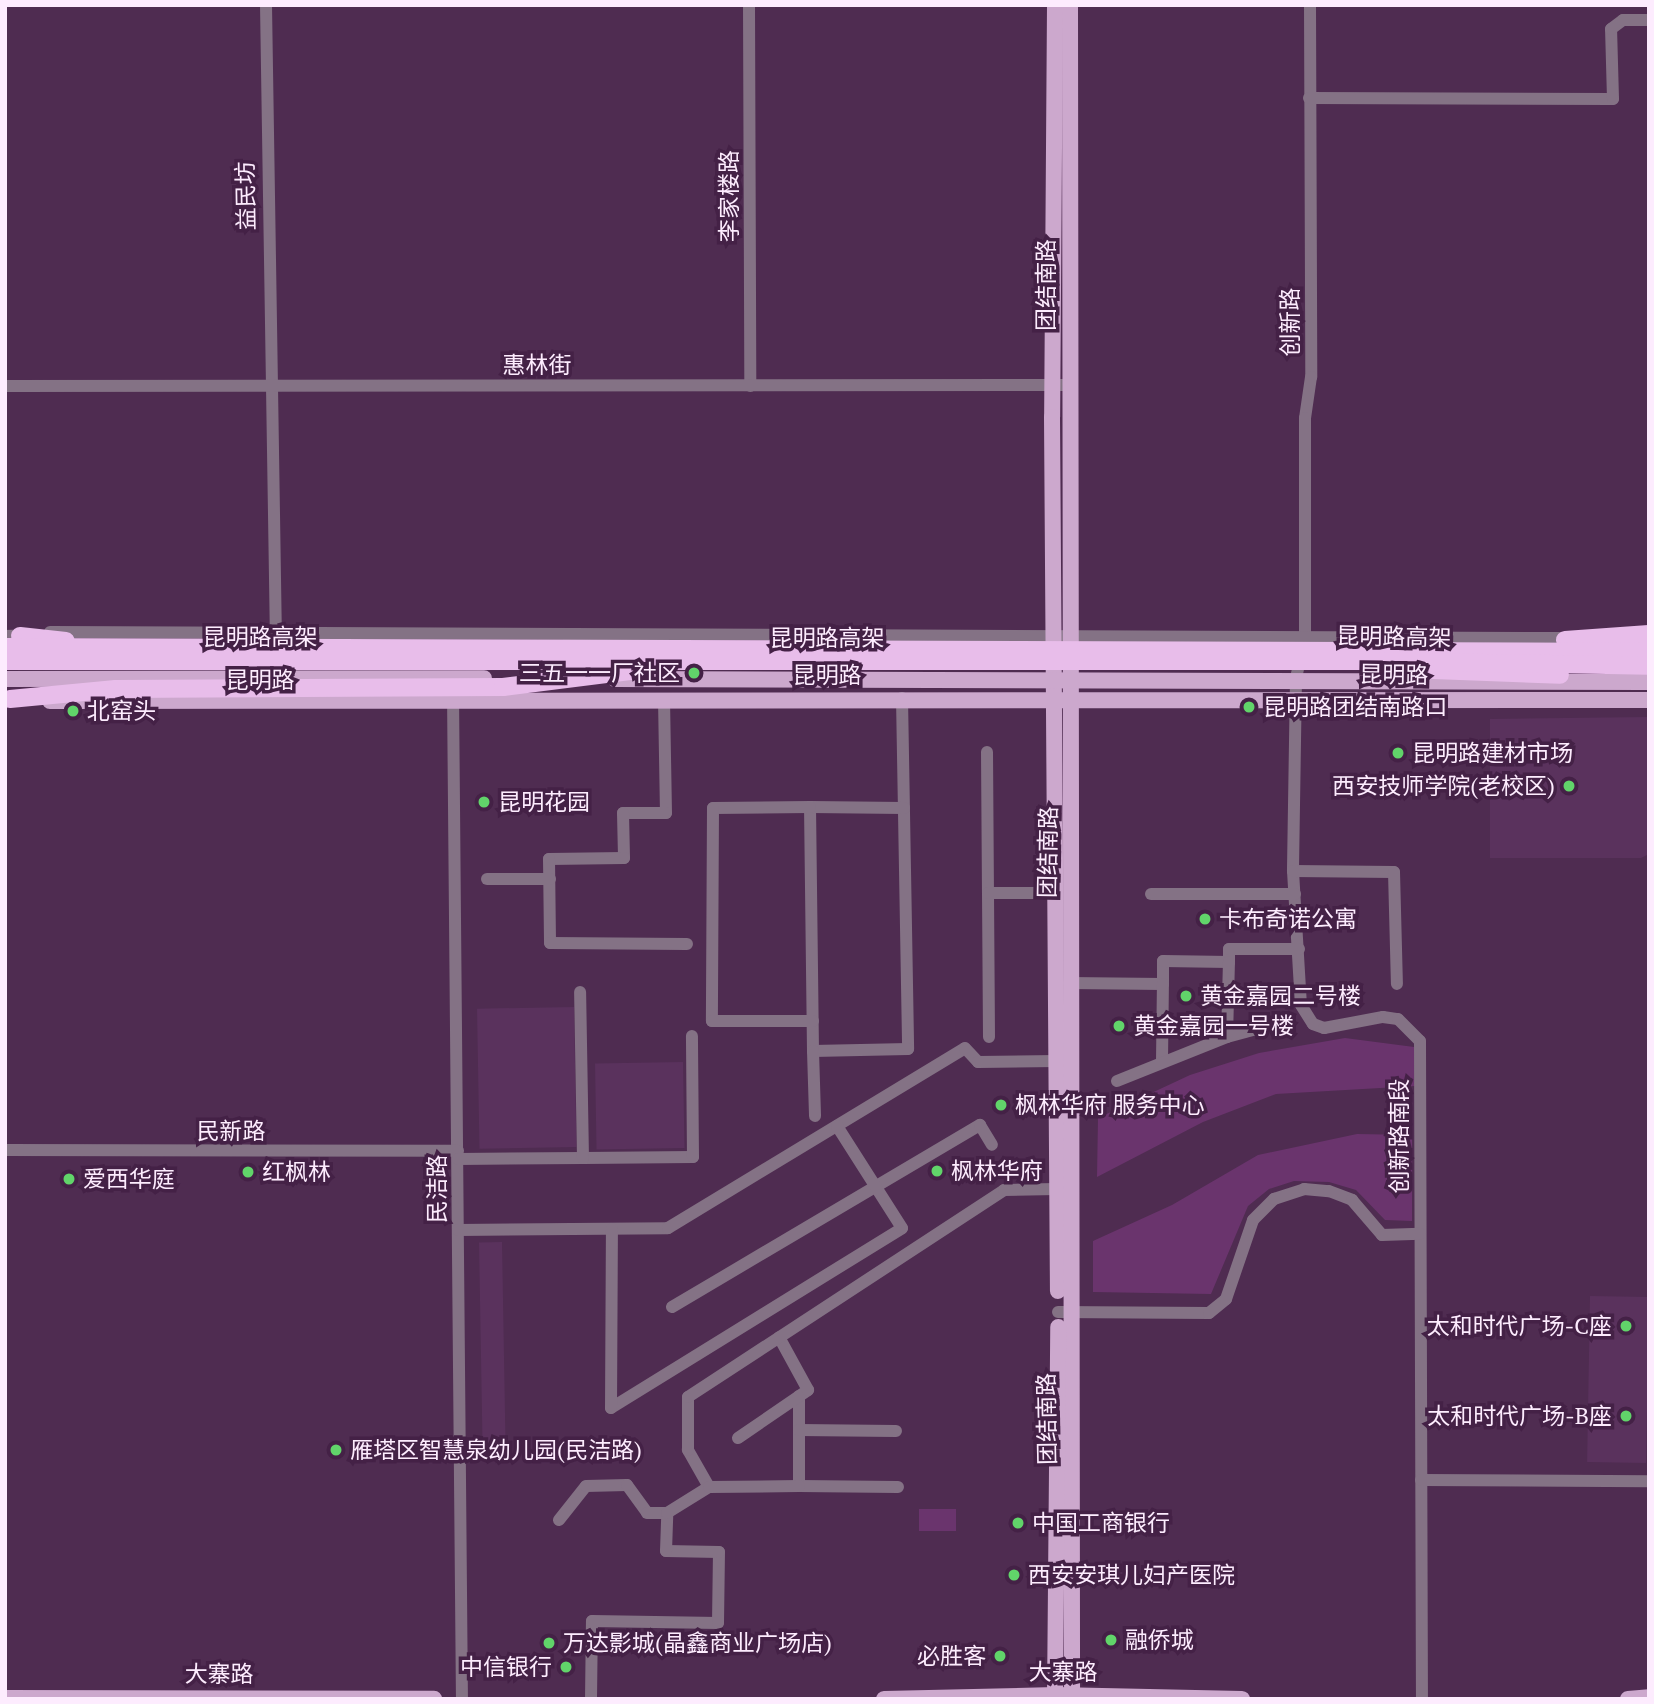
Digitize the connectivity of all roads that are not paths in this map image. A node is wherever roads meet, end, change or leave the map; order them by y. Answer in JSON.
{"nodes":[{"id":1,"x":266,"y":5,"type":"edge"},
{"id":2,"x":749,"y":5,"type":"edge"},
{"id":3,"x":1055,"y":5,"type":"edge"},
{"id":4,"x":1070,"y":5,"type":"edge"},
{"id":5,"x":1310,"y":5,"type":"edge"},
{"id":6,"x":1649,"y":20,"type":"edge"},
{"id":7,"x":1310,"y":99,"type":"junction"},
{"id":8,"x":1062,"y":385,"type":"junction"},
{"id":9,"x":5,"y":386,"type":"edge"},
{"id":10,"x":272,"y":386,"type":"junction"},
{"id":11,"x":750,"y":386,"type":"junction"},
{"id":12,"x":276,"y":631,"type":"junction"},
{"id":13,"x":13,"y":636,"type":"edge"},
{"id":14,"x":1053,"y":636,"type":"junction"},
{"id":15,"x":1073,"y":636,"type":"junction"},
{"id":16,"x":1649,"y":636,"type":"edge"},
{"id":17,"x":1306,"y":638,"type":"junction"},
{"id":18,"x":1616,"y":638,"type":"junction"},
{"id":19,"x":653,"y":647,"type":"junction"},
{"id":20,"x":5,"y":648,"type":"edge"},
{"id":21,"x":1420,"y":649,"type":"junction"},
{"id":22,"x":1649,"y":652,"type":"edge"},
{"id":23,"x":5,"y":661,"type":"edge"},
{"id":24,"x":1322,"y":661,"type":"junction"},
{"id":25,"x":689,"y":663,"type":"junction"},
{"id":26,"x":1649,"y":666,"type":"edge"},
{"id":27,"x":277,"y":678,"type":"junction"},
{"id":28,"x":453,"y":678,"type":"junction"},
{"id":29,"x":1296,"y":678,"type":"junction"},
{"id":30,"x":5,"y":679,"type":"edge"},
{"id":31,"x":1054,"y":680,"type":"junction"},
{"id":32,"x":1072,"y":680,"type":"junction"},
{"id":33,"x":1649,"y":680,"type":"edge"},
{"id":34,"x":1618,"y":684,"type":"junction"},
{"id":35,"x":1295,"y":697,"type":"junction"},
{"id":36,"x":902,"y":698,"type":"junction"},
{"id":37,"x":1055,"y":698,"type":"junction"},
{"id":38,"x":1072,"y":698,"type":"junction"},
{"id":39,"x":8,"y":699,"type":"edge"},
{"id":40,"x":664,"y":699,"type":"junction"},
{"id":41,"x":1649,"y":700,"type":"edge"},
{"id":42,"x":453,"y":703,"type":"junction"},
{"id":43,"x":987,"y":752,"type":"dead end"},
{"id":44,"x":810,"y":807,"type":"junction"},
{"id":45,"x":904,"y":808,"type":"junction"},
{"id":46,"x":1293,"y":871,"type":"junction"},
{"id":47,"x":487,"y":879,"type":"dead end"},
{"id":48,"x":550,"y":879,"type":"junction"},
{"id":49,"x":988,"y":893,"type":"junction"},
{"id":50,"x":1056,"y":893,"type":"junction"},
{"id":51,"x":1151,"y":894,"type":"dead end"},
{"id":52,"x":1295,"y":894,"type":"junction"},
{"id":53,"x":687,"y":944,"type":"dead end"},
{"id":54,"x":1299,"y":949,"type":"junction"},
{"id":55,"x":1229,"y":962,"type":"junction"},
{"id":56,"x":1069,"y":983,"type":"junction"},
{"id":57,"x":1163,"y":984,"type":"junction"},
{"id":58,"x":1397,"y":984,"type":"dead end"},
{"id":59,"x":580,"y":992,"type":"dead end"},
{"id":60,"x":1290,"y":1020,"type":"dead end"},
{"id":61,"x":813,"y":1021,"type":"junction"},
{"id":62,"x":692,"y":1036,"type":"dead end"},
{"id":63,"x":989,"y":1037,"type":"dead end"},
{"id":64,"x":1227,"y":1037,"type":"junction"},
{"id":65,"x":813,"y":1051,"type":"junction"},
{"id":66,"x":1056,"y":1061,"type":"junction"},
{"id":67,"x":1162,"y":1061,"type":"junction"},
{"id":68,"x":1117,"y":1081,"type":"dead end"},
{"id":69,"x":815,"y":1116,"type":"dead end"},
{"id":70,"x":837,"y":1126,"type":"junction"},
{"id":71,"x":992,"y":1145,"type":"dead end"},
{"id":72,"x":5,"y":1150,"type":"edge"},
{"id":73,"x":458,"y":1155,"type":"junction"},
{"id":74,"x":583,"y":1158,"type":"junction"},
{"id":75,"x":876,"y":1187,"type":"junction"},
{"id":76,"x":1056,"y":1189,"type":"junction"},
{"id":77,"x":612,"y":1229,"type":"junction"},
{"id":78,"x":458,"y":1230,"type":"junction"},
{"id":79,"x":1420,"y":1234,"type":"junction"},
{"id":80,"x":672,"y":1307,"type":"dead end"},
{"id":81,"x":1063,"y":1312,"type":"junction"},
{"id":82,"x":779,"y":1337,"type":"junction"},
{"id":83,"x":799,"y":1396,"type":"junction"},
{"id":84,"x":799,"y":1430,"type":"junction"},
{"id":85,"x":896,"y":1431,"type":"dead end"},
{"id":86,"x":738,"y":1438,"type":"dead end"},
{"id":87,"x":1421,"y":1480,"type":"junction"},
{"id":88,"x":1649,"y":1481,"type":"edge"},
{"id":89,"x":799,"y":1486,"type":"junction"},
{"id":90,"x":709,"y":1487,"type":"junction"},
{"id":91,"x":898,"y":1487,"type":"dead end"},
{"id":92,"x":667,"y":1513,"type":"junction"},
{"id":93,"x":559,"y":1520,"type":"dead end"},
{"id":94,"x":1064,"y":1697,"type":"edge"},
{"id":95,"x":1649,"y":1697,"type":"edge"},
{"id":96,"x":5,"y":1698,"type":"edge"},
{"id":97,"x":434,"y":1699,"type":"edge"},
{"id":98,"x":462,"y":1699,"type":"edge"},
{"id":99,"x":591,"y":1699,"type":"edge"},
{"id":100,"x":884,"y":1699,"type":"edge"},
{"id":101,"x":1242,"y":1699,"type":"edge"},
{"id":102,"x":1422,"y":1699,"type":"edge"},
{"id":103,"x":1628,"y":1699,"type":"edge"}],
"edges":[{"from":1,"to":10,"type":"street","name":"益民坊"},
{"from":2,"to":11,"type":"street","name":"李家楼路"},
{"from":3,"to":8,"type":"main road","name":"团结南路"},
{"from":4,"to":8,"type":"main road","name":"团结南路"},
{"from":5,"to":7,"type":"street","name":"创新路"},
{"from":6,"to":7,"type":"street"},
{"from":7,"to":17,"type":"street","name":"创新路"},
{"from":8,"to":11,"type":"street","name":"惠林街"},
{"from":8,"to":14,"type":"main road","name":"团结南路"},
{"from":8,"to":15,"type":"main road","name":"团结南路"},
{"from":9,"to":10,"type":"street","name":"惠林街"},
{"from":10,"to":11,"type":"street","name":"惠林街"},
{"from":10,"to":12,"type":"street","name":"益民坊"},
{"from":12,"to":13,"type":"street","name":"昆明路"},
{"from":12,"to":14,"type":"street","name":"昆明路"},
{"from":12,"to":27,"type":"street","name":"益民坊"},
{"from":13,"to":19,"type":"highway","bridge":true},
{"from":14,"to":15,"type":"street","name":"昆明路"},
{"from":14,"to":31,"type":"main road","name":"团结南路"},
{"from":15,"to":17,"type":"street","name":"昆明路"},
{"from":15,"to":32,"type":"main road","name":"团结南路"},
{"from":16,"to":18,"type":"street","name":"昆明路"},
{"from":16,"to":21,"type":"highway","bridge":true},
{"from":17,"to":18,"type":"street","name":"昆明路"},
{"from":17,"to":29,"type":"street","name":"创新路"},
{"from":18,"to":34,"type":"street"},
{"from":19,"to":20,"type":"highway","name":"昆明路高架","bridge":true},
{"from":19,"to":21,"type":"highway","name":"昆明路高架","bridge":true},
{"from":21,"to":22,"type":"highway","name":"昆明路高架","bridge":true},
{"from":23,"to":25,"type":"highway","name":"昆明路高架","bridge":true},
{"from":24,"to":25,"type":"highway","name":"昆明路高架","bridge":true},
{"from":24,"to":26,"type":"highway","name":"昆明路高架","bridge":true},
{"from":24,"to":33,"type":"highway","bridge":true},
{"from":25,"to":39,"type":"highway","bridge":true},
{"from":27,"to":28,"type":"main road","name":"昆明路"},
{"from":27,"to":30,"type":"main road","name":"昆明路"},
{"from":28,"to":31,"type":"main road","name":"昆明路"},
{"from":28,"to":42,"type":"street","name":"民洁路"},
{"from":29,"to":32,"type":"main road","name":"昆明路"},
{"from":29,"to":34,"type":"main road","name":"昆明路"},
{"from":29,"to":35,"type":"street","name":"创新路南段"},
{"from":31,"to":32,"type":"main road","name":"昆明路"},
{"from":31,"to":37,"type":"main road","name":"团结南路"},
{"from":32,"to":38,"type":"main road","name":"团结南路"},
{"from":33,"to":34,"type":"main road","name":"昆明路"},
{"from":35,"to":38,"type":"main road","name":"昆明路"},
{"from":35,"to":41,"type":"main road","name":"昆明路"},
{"from":35,"to":46,"type":"street","name":"创新路南段"},
{"from":36,"to":37,"type":"main road","name":"昆明路"},
{"from":36,"to":40,"type":"main road","name":"昆明路"},
{"from":36,"to":45,"type":"street"},
{"from":37,"to":38,"type":"main road","name":"昆明路"},
{"from":37,"to":50,"type":"main road","name":"团结南路"},
{"from":38,"to":56,"type":"main road","name":"团结南路"},
{"from":39,"to":42,"type":"main road","name":"昆明路"},
{"from":40,"to":42,"type":"main road","name":"昆明路"},
{"from":40,"to":48,"type":"street"},
{"from":42,"to":73,"type":"street","name":"民洁路"},
{"from":43,"to":49,"type":"street"},
{"from":44,"to":45,"type":"street"},
{"from":44,"to":61,"type":"street"},
{"from":44,"to":61,"type":"street"},
{"from":45,"to":65,"type":"street"},
{"from":46,"to":52,"type":"street","name":"创新路南段"},
{"from":46,"to":58,"type":"street"},
{"from":47,"to":48,"type":"street"},
{"from":48,"to":53,"type":"street"},
{"from":49,"to":50,"type":"street"},
{"from":49,"to":63,"type":"street"},
{"from":50,"to":66,"type":"main road","name":"团结南路"},
{"from":51,"to":52,"type":"street"},
{"from":52,"to":54,"type":"street","name":"创新路南段"},
{"from":54,"to":55,"type":"street"},
{"from":54,"to":79,"type":"street","name":"创新路南段"},
{"from":55,"to":57,"type":"street"},
{"from":55,"to":64,"type":"street"},
{"from":56,"to":57,"type":"street"},
{"from":56,"to":81,"type":"main road","name":"团结南路"},
{"from":57,"to":67,"type":"street"},
{"from":59,"to":74,"type":"street"},
{"from":60,"to":64,"type":"street"},
{"from":61,"to":65,"type":"street"},
{"from":62,"to":74,"type":"street","name":"民新路"},
{"from":64,"to":67,"type":"street"},
{"from":65,"to":69,"type":"street"},
{"from":66,"to":70,"type":"street"},
{"from":66,"to":76,"type":"main road","name":"团结南路"},
{"from":67,"to":68,"type":"street"},
{"from":70,"to":75,"type":"street"},
{"from":70,"to":77,"type":"street"},
{"from":71,"to":75,"type":"street"},
{"from":72,"to":73,"type":"street","name":"民新路"},
{"from":73,"to":74,"type":"street","name":"民新路"},
{"from":73,"to":78,"type":"street","name":"民洁路"},
{"from":75,"to":77,"type":"street"},
{"from":75,"to":80,"type":"street"},
{"from":76,"to":81,"type":"main road","name":"团结南路"},
{"from":76,"to":82,"type":"street"},
{"from":77,"to":78,"type":"street"},
{"from":78,"to":98,"type":"street","name":"民洁路"},
{"from":79,"to":81,"type":"street"},
{"from":79,"to":87,"type":"street","name":"创新路南段"},
{"from":81,"to":94,"type":"main road","name":"团结南路"},
{"from":82,"to":83,"type":"street"},
{"from":82,"to":90,"type":"street"},
{"from":83,"to":84,"type":"street"},
{"from":83,"to":86,"type":"street"},
{"from":84,"to":85,"type":"street"},
{"from":84,"to":89,"type":"street"},
{"from":87,"to":88,"type":"street"},
{"from":87,"to":102,"type":"street","name":"创新路南段"},
{"from":89,"to":90,"type":"street"},
{"from":89,"to":91,"type":"street"},
{"from":90,"to":92,"type":"street"},
{"from":92,"to":93,"type":"street"},
{"from":92,"to":99,"type":"street"},
{"from":94,"to":100,"type":"main road","name":"大寨路"},
{"from":94,"to":101,"type":"main road","name":"大寨路"},
{"from":95,"to":103,"type":"main road"},
{"from":96,"to":97,"type":"main road","name":"大寨路"}]}
